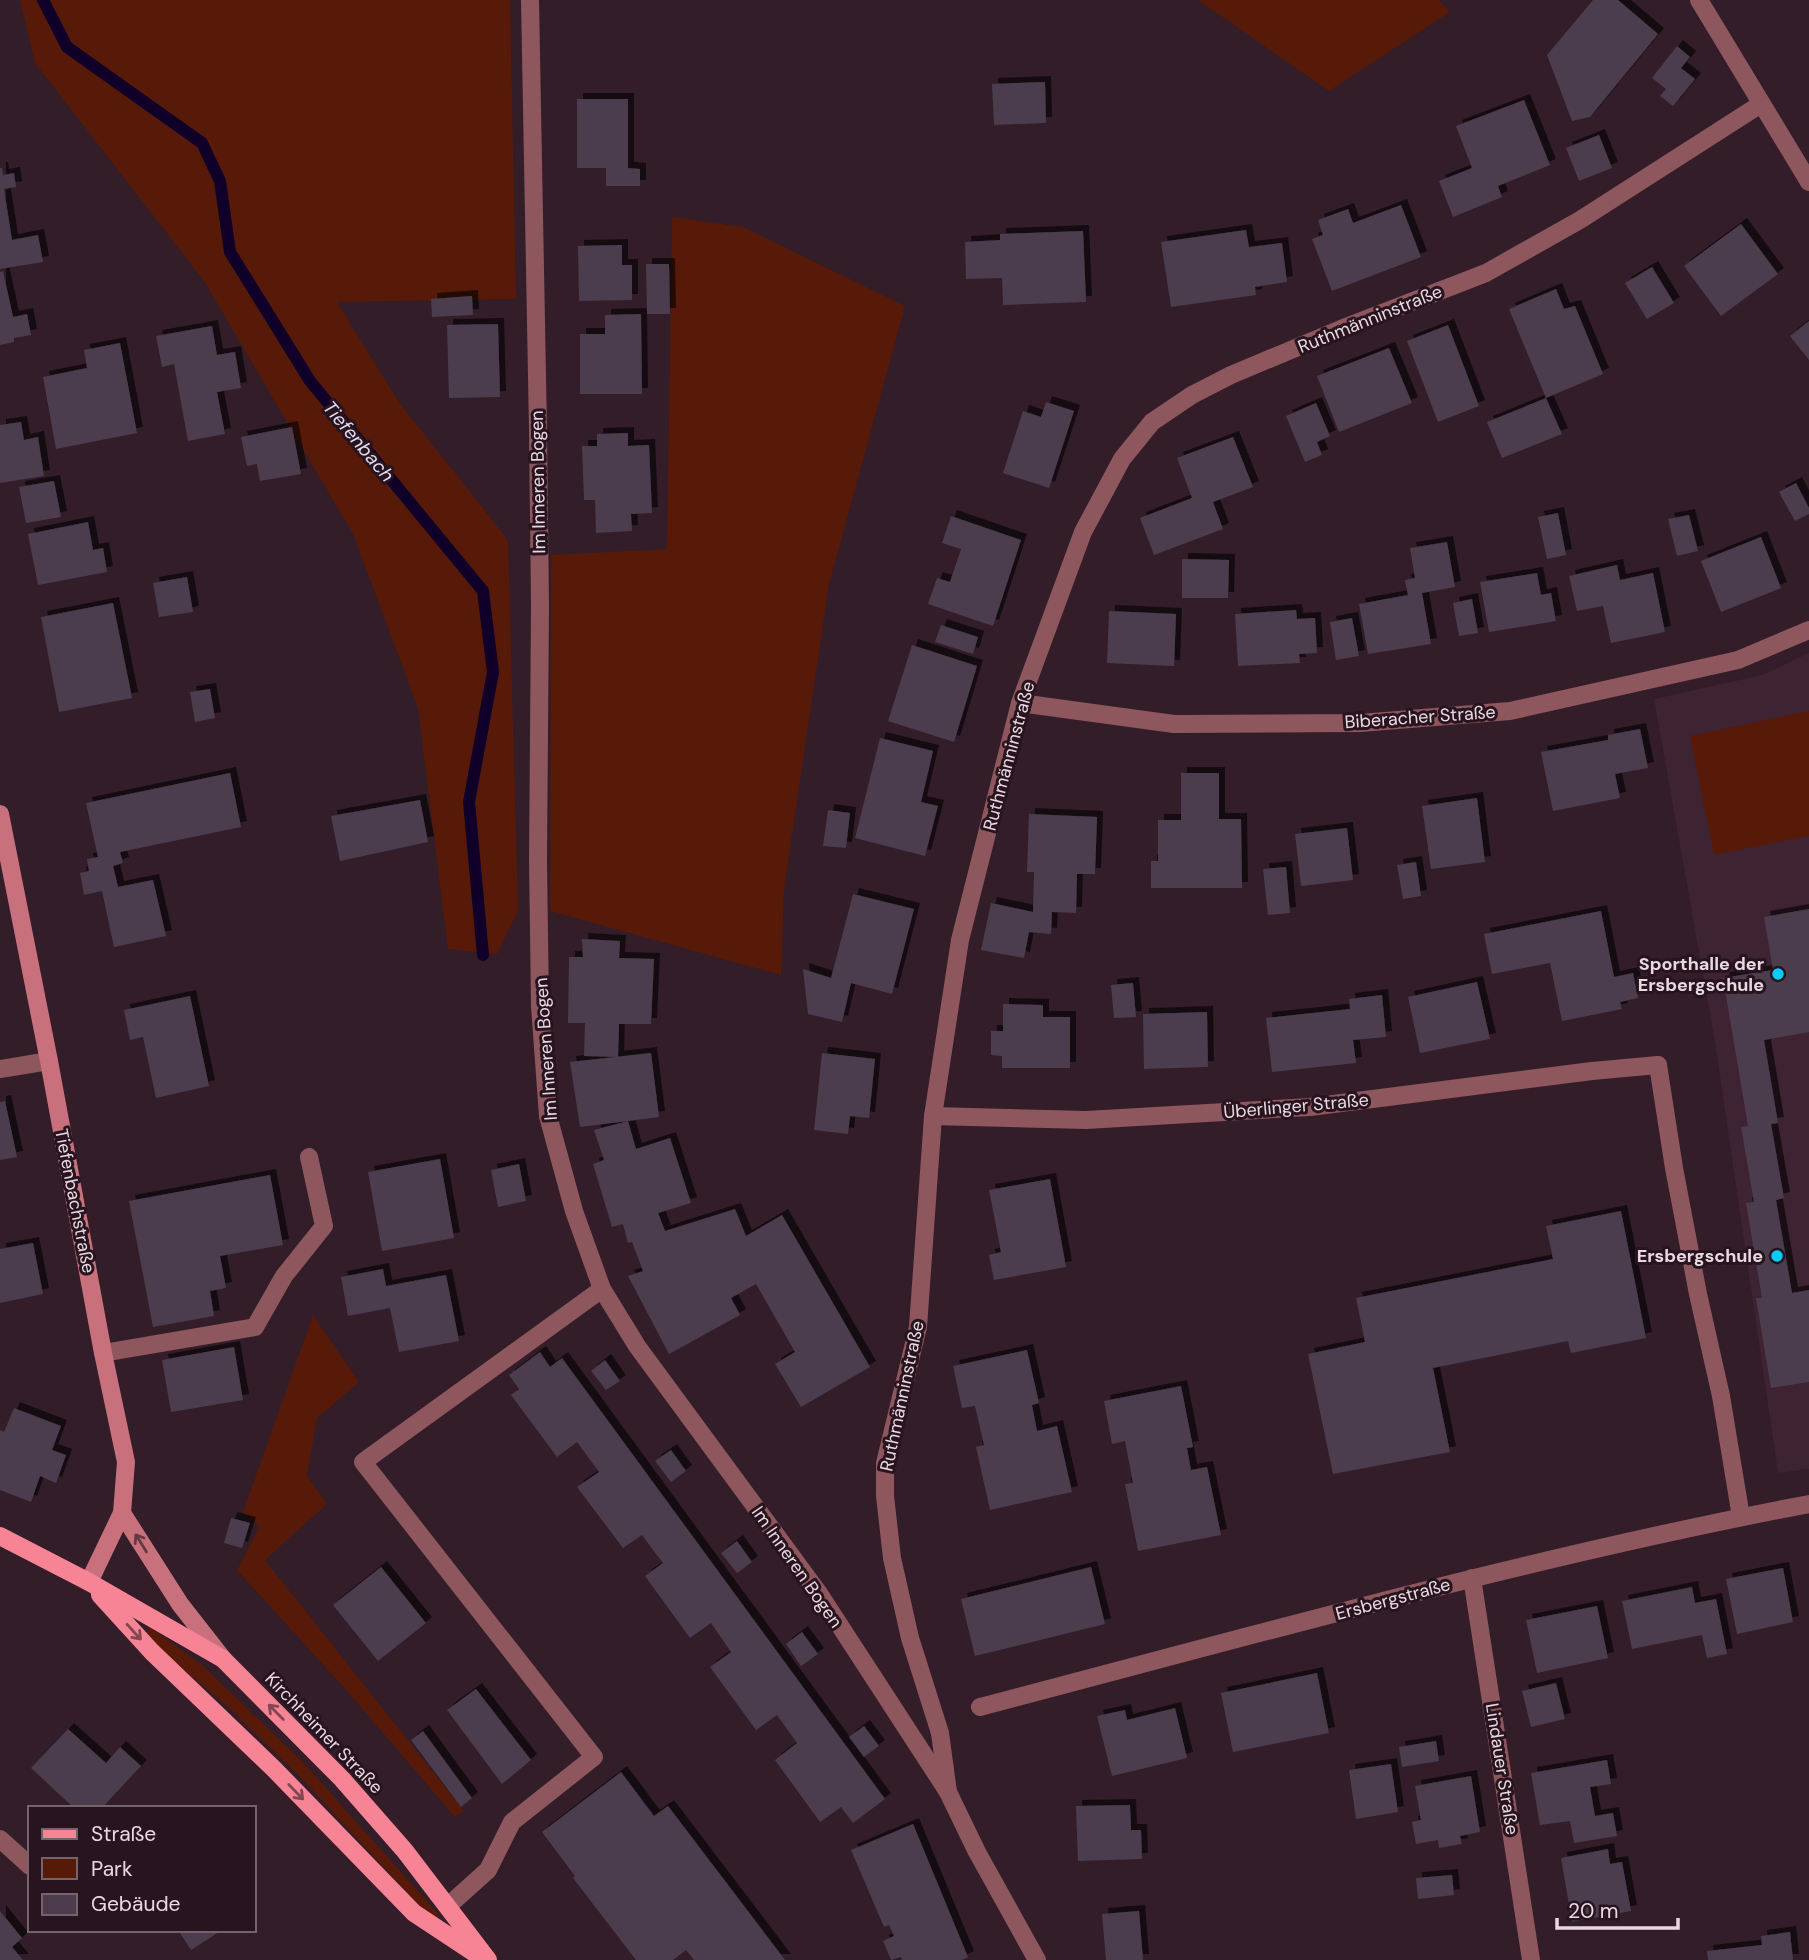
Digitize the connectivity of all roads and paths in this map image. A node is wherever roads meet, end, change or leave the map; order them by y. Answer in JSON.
{"nodes":[{"id":1,"x":530,"y":0,"type":"edge"},
{"id":2,"x":1699,"y":0,"type":"edge"},
{"id":3,"x":1761,"y":104,"type":"junction"},
{"id":4,"x":1809,"y":182,"type":"edge"},
{"id":5,"x":1809,"y":631,"type":"edge"},
{"id":6,"x":1020,"y":703,"type":"junction"},
{"id":7,"x":0,"y":814,"type":"edge"},
{"id":8,"x":49,"y":1061,"type":"junction"},
{"id":9,"x":0,"y":1069,"type":"edge"},
{"id":10,"x":933,"y":1116,"type":"junction"},
{"id":11,"x":309,"y":1157,"type":"dead end"},
{"id":12,"x":602,"y":1289,"type":"junction"},
{"id":13,"x":103,"y":1353,"type":"junction"},
{"id":14,"x":1809,"y":1504,"type":"edge"},
{"id":15,"x":122,"y":1513,"type":"junction"},
{"id":16,"x":1741,"y":1517,"type":"junction"},
{"id":17,"x":0,"y":1536,"type":"edge"},
{"id":18,"x":1472,"y":1578,"type":"junction"},
{"id":19,"x":89,"y":1582,"type":"junction"},
{"id":20,"x":223,"y":1659,"type":"junction"},
{"id":21,"x":980,"y":1707,"type":"dead end"},
{"id":22,"x":948,"y":1792,"type":"junction"},
{"id":23,"x":0,"y":1839,"type":"edge"},
{"id":24,"x":28,"y":1864,"type":"edge"},
{"id":25,"x":448,"y":1906,"type":"junction"},
{"id":26,"x":486,"y":1960,"type":"edge"},
{"id":27,"x":1037,"y":1960,"type":"edge"},
{"id":28,"x":1531,"y":1960,"type":"edge"}],
"edges":[{"from":1,"to":12,"type":"street","name":"Im Inneren Bogen"},
{"from":2,"to":3,"type":"street"},
{"from":3,"to":4,"type":"street"},
{"from":3,"to":6,"type":"street","name":"Ruthmänninstraße"},
{"from":5,"to":6,"type":"street","name":"Biberacher Straße"},
{"from":6,"to":10,"type":"street","name":"Ruthmänninstraße"},
{"from":7,"to":8,"type":"street","name":"Tiefenbachstraße"},
{"from":8,"to":9,"type":"street"},
{"from":8,"to":13,"type":"street","name":"Tiefenbachstraße"},
{"from":10,"to":16,"type":"street","name":"Überlinger Straße"},
{"from":10,"to":22,"type":"street","name":"Ruthmänninstraße"},
{"from":11,"to":13,"type":"street"},
{"from":12,"to":22,"type":"street","name":"Im Inneren Bogen"},
{"from":12,"to":25,"type":"street"},
{"from":13,"to":15,"type":"street","name":"Tiefenbachstraße"},
{"from":14,"to":16,"type":"street","name":"Ersbergstraße"},
{"from":15,"to":19,"type":"street","name":"Tiefenbachstraße"},
{"from":20,"to":15,"type":"street","one_way":true},
{"from":16,"to":18,"type":"street","name":"Ersbergstraße"},
{"from":17,"to":19,"type":"main road","name":"Kirchheimer Straße"},
{"from":18,"to":21,"type":"street","name":"Ersbergstraße"},
{"from":18,"to":28,"type":"street","name":"Lindauer Straße"},
{"from":19,"to":20,"type":"main road","name":"Kirchheimer Straße"},
{"from":19,"to":26,"type":"main road","name":"Kirchheimer Straße","one_way":true},
{"from":25,"to":20,"type":"main road","name":"Kirchheimer Straße","one_way":true},
{"from":22,"to":27,"type":"street","name":"Im Inneren Bogen"},
{"from":23,"to":24,"type":"street"},
{"from":25,"to":26,"type":"main road","name":"Kirchheimer Straße"}]}
